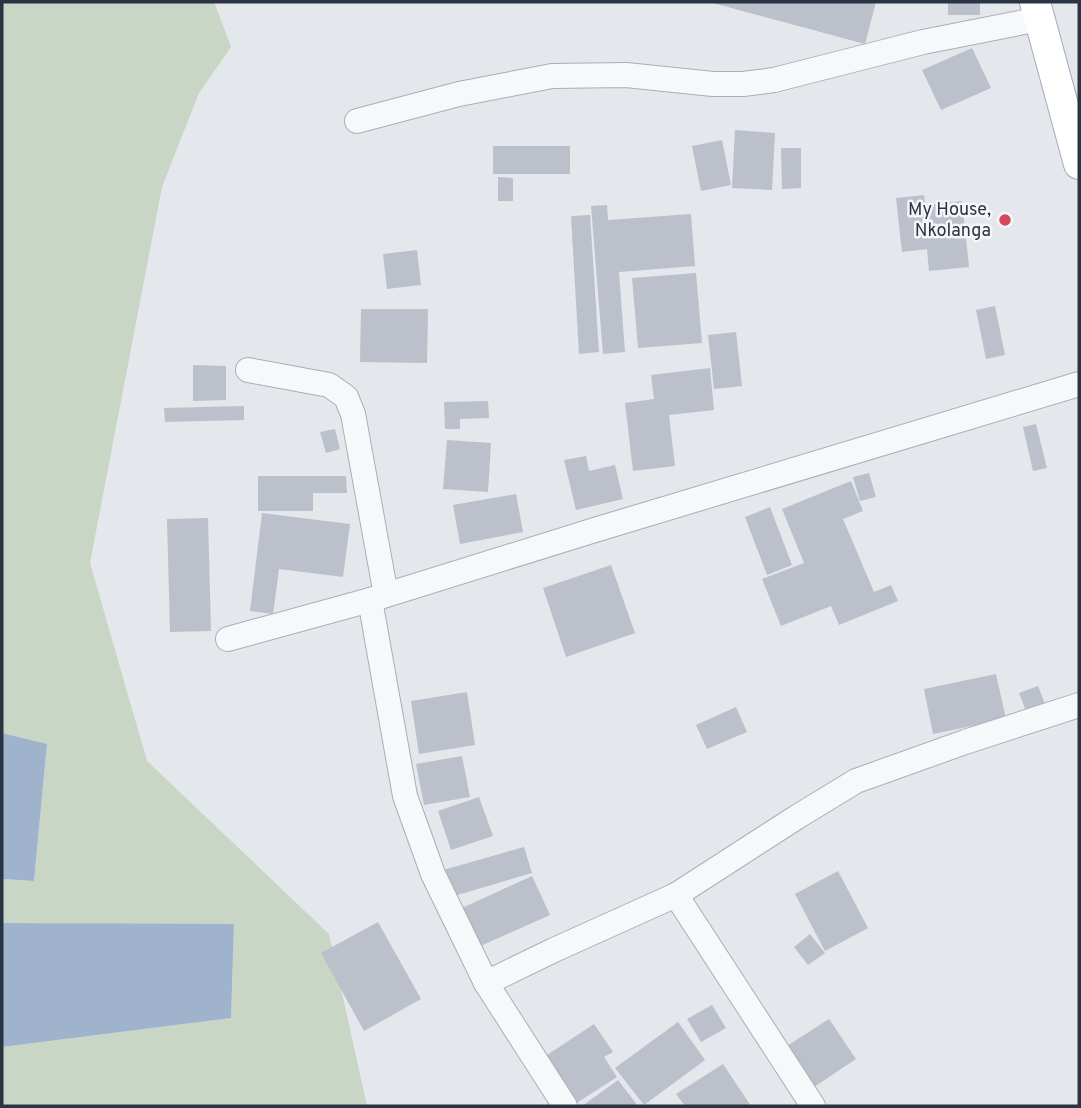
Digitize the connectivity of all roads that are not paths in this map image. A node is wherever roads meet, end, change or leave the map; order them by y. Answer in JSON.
{"nodes":[{"id":1,"x":1037,"y":10,"type":"edge"},
{"id":2,"x":358,"y":121,"type":"dead end"},
{"id":3,"x":1079,"y":164,"type":"edge"},
{"id":4,"x":248,"y":370,"type":"dead end"},
{"id":5,"x":1079,"y":384,"type":"edge"},
{"id":6,"x":378,"y":597,"type":"junction"},
{"id":7,"x":228,"y":639,"type":"dead end"},
{"id":8,"x":1079,"y":705,"type":"edge"},
{"id":9,"x":676,"y":895,"type":"junction"},
{"id":10,"x":486,"y":983,"type":"junction"},
{"id":11,"x":565,"y":1106,"type":"edge"},
{"id":12,"x":813,"y":1106,"type":"edge"}],
"edges":[{"from":1,"to":2,"type":"street"},
{"from":1,"to":3,"type":"main road"},
{"from":4,"to":6,"type":"street"},
{"from":5,"to":6,"type":"street"},
{"from":6,"to":7,"type":"street"},
{"from":6,"to":10,"type":"street"},
{"from":8,"to":9,"type":"street"},
{"from":9,"to":10,"type":"street"},
{"from":9,"to":12,"type":"street"},
{"from":10,"to":11,"type":"street"}]}
